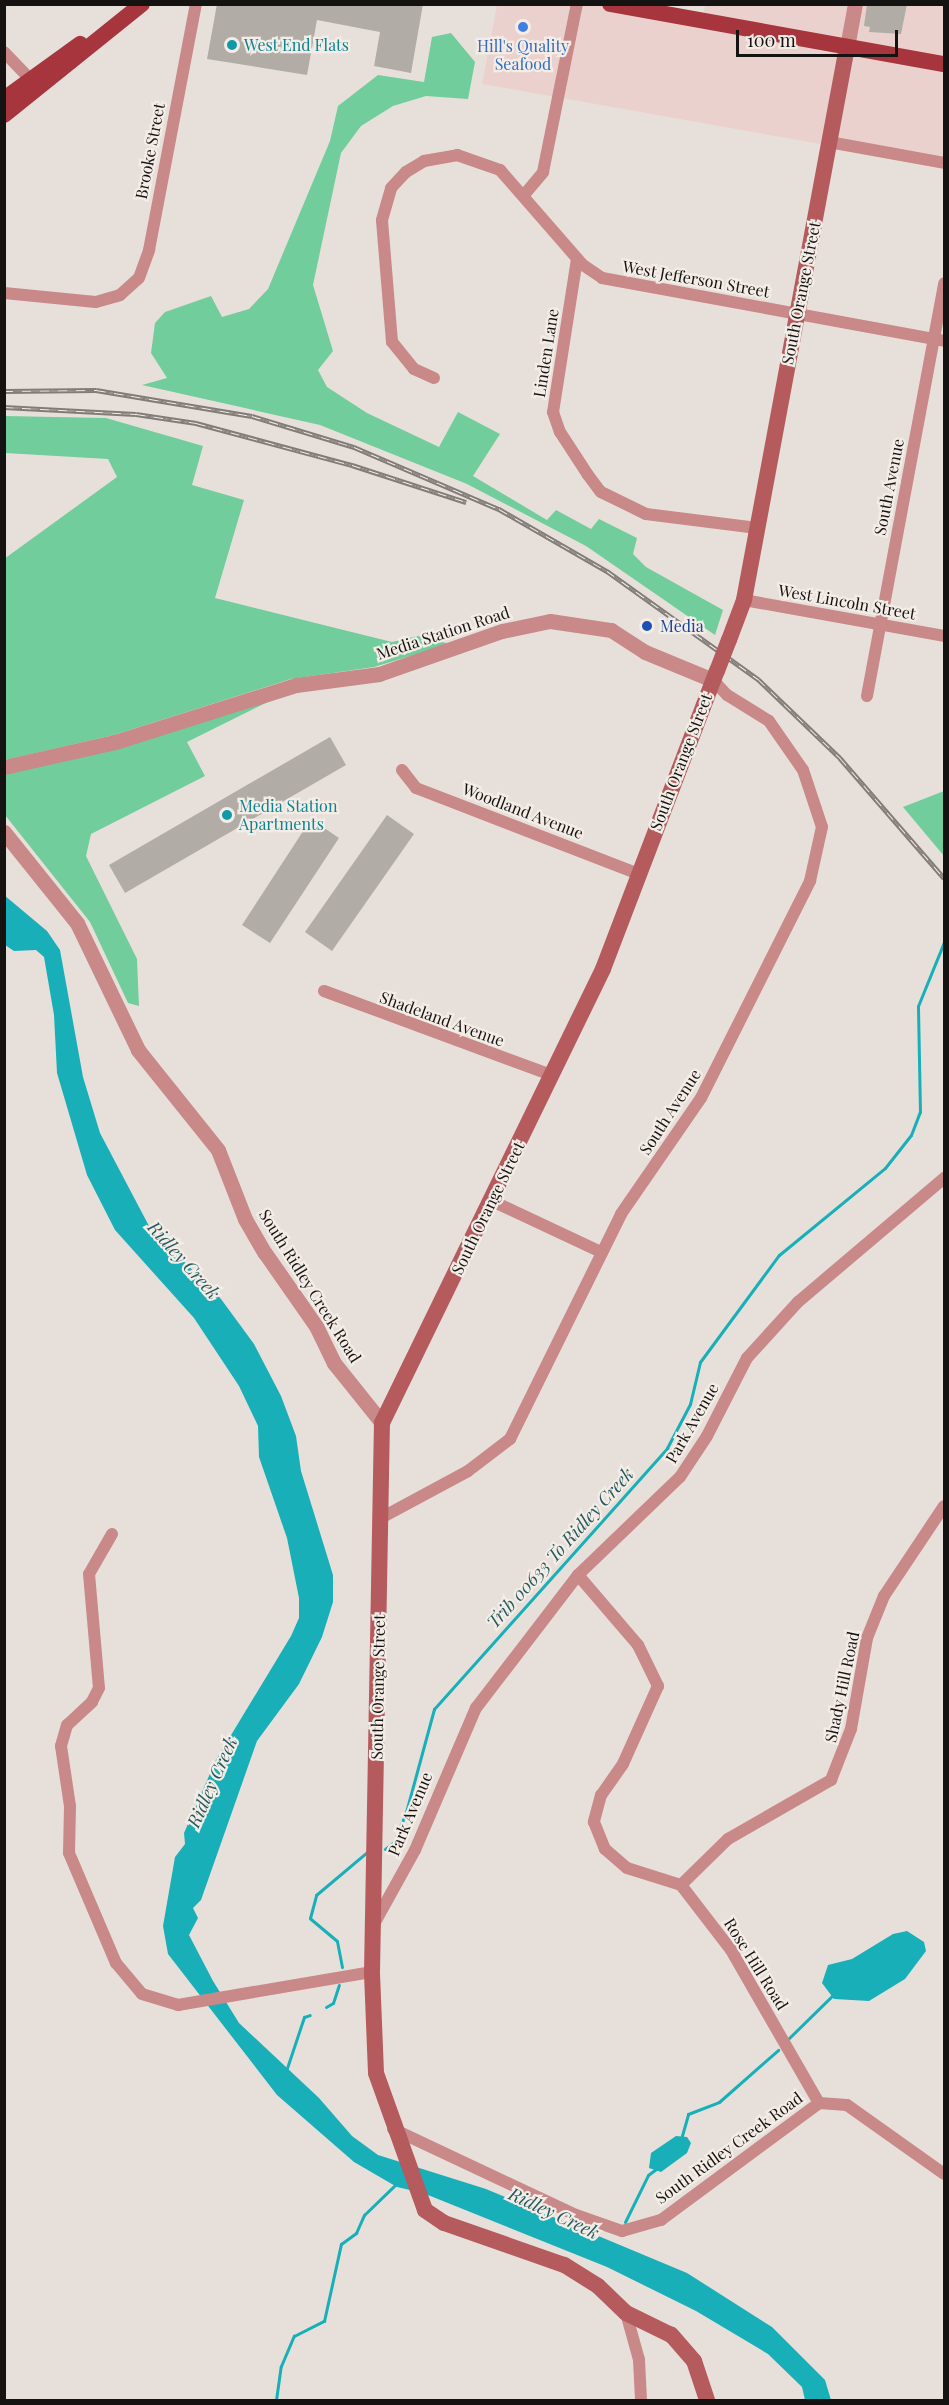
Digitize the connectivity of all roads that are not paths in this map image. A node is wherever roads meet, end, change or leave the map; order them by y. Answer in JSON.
{"nodes":[{"id":1,"x":142,"y":4,"type":"edge"},
{"id":2,"x":196,"y":4,"type":"edge"},
{"id":3,"x":577,"y":4,"type":"edge"},
{"id":4,"x":610,"y":4,"type":"edge"},
{"id":5,"x":855,"y":4,"type":"edge"},
{"id":6,"x":90,"y":43,"type":"junction"},
{"id":7,"x":847,"y":47,"type":"junction"},
{"id":8,"x":4,"y":52,"type":"edge"},
{"id":9,"x":945,"y":64,"type":"edge"},
{"id":10,"x":31,"y":80,"type":"junction"},
{"id":11,"x":4,"y":99,"type":"edge"},
{"id":12,"x":4,"y":115,"type":"edge"},
{"id":13,"x":829,"y":142,"type":"junction"},
{"id":14,"x":945,"y":163,"type":"edge"},
{"id":15,"x":524,"y":195,"type":"junction"},
{"id":16,"x":577,"y":259,"type":"junction"},
{"id":17,"x":945,"y":284,"type":"edge"},
{"id":18,"x":4,"y":293,"type":"edge"},
{"id":19,"x":797,"y":315,"type":"junction"},
{"id":20,"x":939,"y":340,"type":"edge"},
{"id":21,"x":434,"y":378,"type":"dead end"},
{"id":22,"x":757,"y":528,"type":"junction"},
{"id":23,"x":744,"y":600,"type":"junction"},
{"id":24,"x":880,"y":624,"type":"junction"},
{"id":25,"x":945,"y":636,"type":"edge"},
{"id":26,"x":715,"y":675,"type":"junction"},
{"id":27,"x":867,"y":696,"type":"dead end"},
{"id":28,"x":4,"y":767,"type":"edge"},
{"id":29,"x":402,"y":770,"type":"dead end"},
{"id":30,"x":4,"y":832,"type":"edge"},
{"id":31,"x":639,"y":874,"type":"junction"},
{"id":32,"x":324,"y":991,"type":"dead end"},
{"id":33,"x":550,"y":1075,"type":"junction"},
{"id":34,"x":945,"y":1178,"type":"edge"},
{"id":35,"x":492,"y":1201,"type":"junction"},
{"id":36,"x":601,"y":1252,"type":"junction"},
{"id":37,"x":382,"y":1423,"type":"junction"},
{"id":38,"x":943,"y":1511,"type":"edge"},
{"id":39,"x":379,"y":1519,"type":"junction"},
{"id":40,"x":112,"y":1534,"type":"dead end"},
{"id":41,"x":578,"y":1575,"type":"junction"},
{"id":42,"x":681,"y":1885,"type":"junction"},
{"id":43,"x":372,"y":1926,"type":"junction"},
{"id":44,"x":372,"y":1972,"type":"junction"},
{"id":45,"x":819,"y":2103,"type":"junction"},
{"id":46,"x":392,"y":2128,"type":"junction"},
{"id":47,"x":945,"y":2174,"type":"edge"},
{"id":48,"x":626,"y":2313,"type":"junction"},
{"id":49,"x":641,"y":2400,"type":"edge"},
{"id":50,"x":706,"y":2400,"type":"edge"}],
"edges":[{"from":1,"to":6,"type":"main road"},
{"from":2,"to":18,"type":"street","name":"Brooke Street"},
{"from":3,"to":15,"type":"street"},
{"from":4,"to":7,"type":"main road"},
{"from":5,"to":7,"type":"street","name":"South Orange Street"},
{"from":6,"to":10,"type":"main road"},
{"from":6,"to":12,"type":"main road"},
{"from":7,"to":9,"type":"main road"},
{"from":7,"to":13,"type":"main road","name":"South Orange Street"},
{"from":8,"to":10,"type":"street"},
{"from":10,"to":11,"type":"main road"},
{"from":13,"to":14,"type":"street"},
{"from":13,"to":19,"type":"main road","name":"South Orange Street"},
{"from":15,"to":16,"type":"street","name":"West Jefferson Street"},
{"from":15,"to":21,"type":"street","name":"West Jefferson Street"},
{"from":16,"to":19,"type":"street","name":"West Jefferson Street"},
{"from":16,"to":22,"type":"street","name":"Linden Lane"},
{"from":17,"to":20,"type":"street","name":"South Avenue"},
{"from":19,"to":20,"type":"street","name":"West Jefferson Street"},
{"from":19,"to":22,"type":"main road","name":"South Orange Street"},
{"from":20,"to":24,"type":"street","name":"South Avenue"},
{"from":22,"to":23,"type":"main road","name":"South Orange Street"},
{"from":23,"to":24,"type":"street","name":"West Lincoln Street"},
{"from":23,"to":26,"type":"main road","name":"South Orange Street","bridge":true},
{"from":24,"to":25,"type":"street","name":"West Lincoln Street"},
{"from":24,"to":27,"type":"street","name":"South Avenue"},
{"from":26,"to":28,"type":"street","name":"Media Station Road"},
{"from":26,"to":31,"type":"main road","name":"South Orange Street"},
{"from":26,"to":36,"type":"street","name":"South Avenue"},
{"from":29,"to":31,"type":"street","name":"Woodland Avenue"},
{"from":30,"to":37,"type":"street","name":"South Ridley Creek Road"},
{"from":31,"to":33,"type":"main road","name":"South Orange Street"},
{"from":32,"to":33,"type":"street","name":"Shadeland Avenue"},
{"from":33,"to":35,"type":"main road","name":"South Orange Street"},
{"from":34,"to":41,"type":"street","name":"Park Avenue"},
{"from":35,"to":36,"type":"street"},
{"from":35,"to":37,"type":"main road","name":"South Orange Street"},
{"from":36,"to":39,"type":"street","name":"South Avenue"},
{"from":37,"to":39,"type":"main road","name":"South Orange Street"},
{"from":38,"to":42,"type":"street","name":"Shady Hill Road"},
{"from":39,"to":43,"type":"main road","name":"South Orange Street"},
{"from":40,"to":44,"type":"street"},
{"from":41,"to":42,"type":"street"},
{"from":41,"to":43,"type":"street","name":"Park Avenue"},
{"from":42,"to":45,"type":"street","name":"Rose Hill Road"},
{"from":43,"to":44,"type":"main road","name":"South Orange Street"},
{"from":44,"to":46,"type":"main road","name":"South Orange Street"},
{"from":45,"to":46,"type":"street","name":"South Ridley Creek Road"},
{"from":45,"to":47,"type":"street","name":"South Ridley Creek Road"},
{"from":46,"to":48,"type":"main road","name":"South Orange Street"},
{"from":48,"to":49,"type":"street"},
{"from":48,"to":50,"type":"main road"}]}
